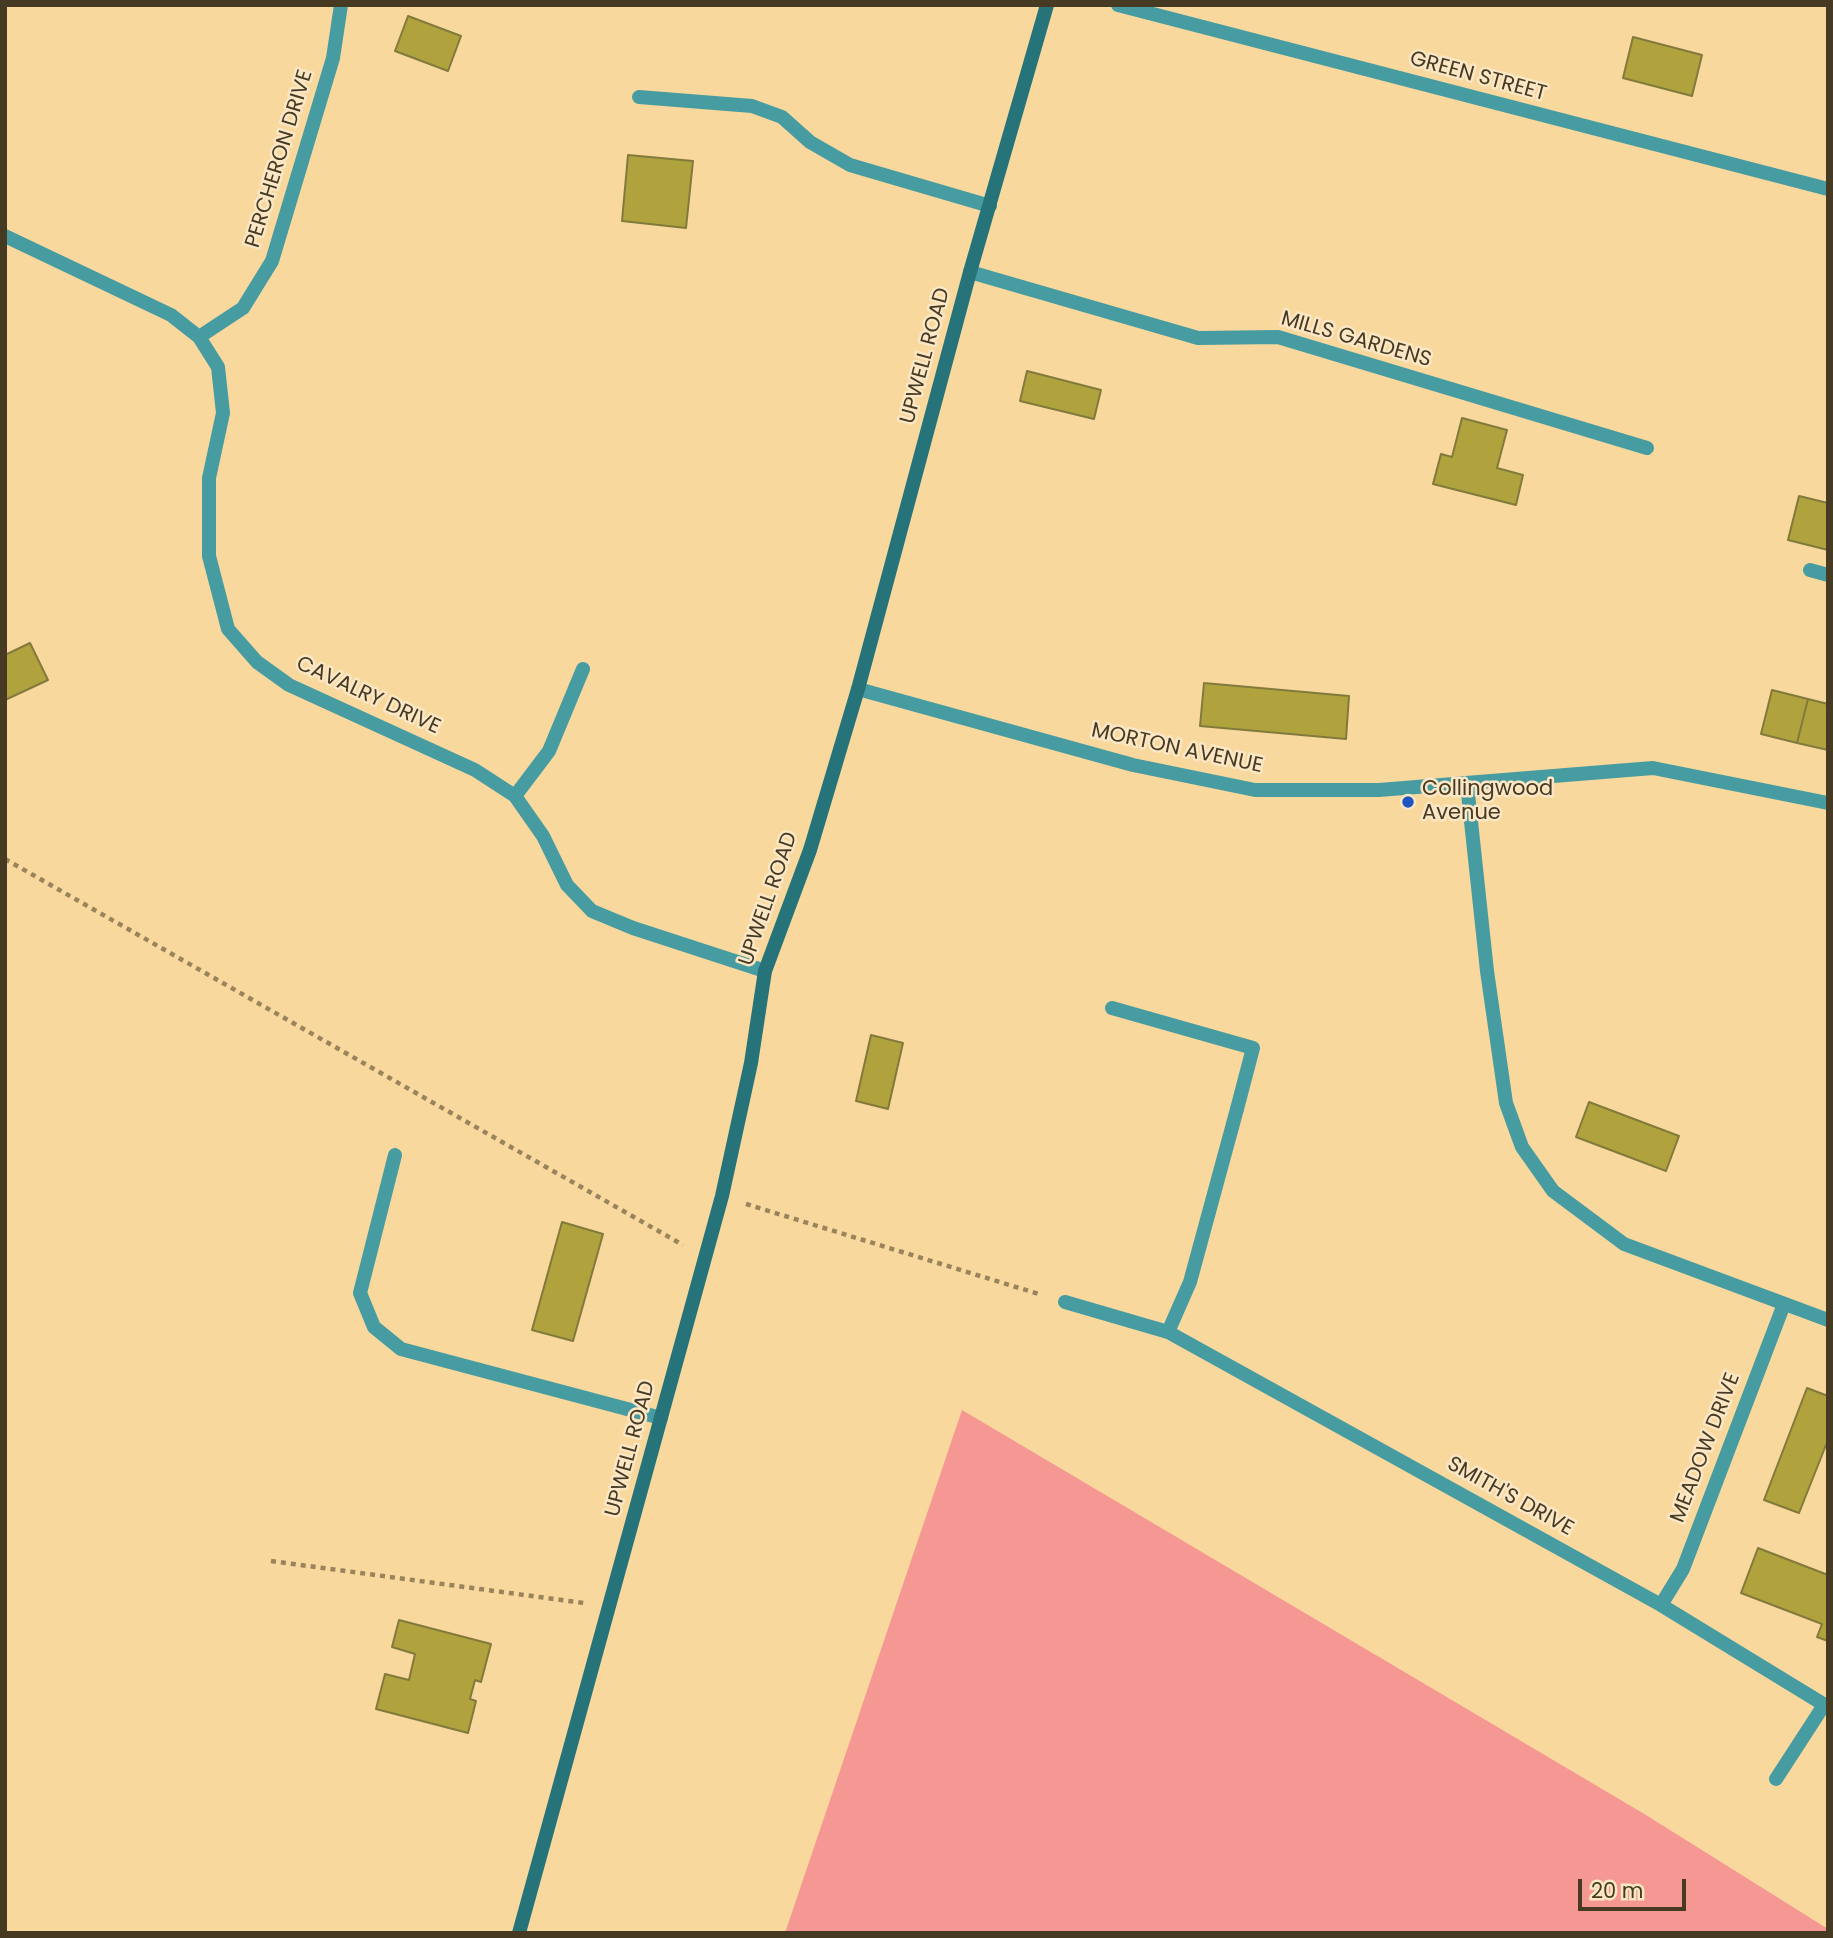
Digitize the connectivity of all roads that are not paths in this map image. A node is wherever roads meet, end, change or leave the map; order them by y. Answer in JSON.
{"nodes":[{"id":1,"x":341,"y":5,"type":"edge"},
{"id":2,"x":1047,"y":5,"type":"edge"},
{"id":3,"x":1118,"y":5,"type":"edge"},
{"id":4,"x":639,"y":97,"type":"dead end"},
{"id":5,"x":1828,"y":190,"type":"edge"},
{"id":6,"x":990,"y":206,"type":"junction"},
{"id":7,"x":5,"y":236,"type":"edge"},
{"id":8,"x":970,"y":272,"type":"junction"},
{"id":9,"x":199,"y":337,"type":"junction"},
{"id":10,"x":1647,"y":448,"type":"dead end"},
{"id":11,"x":1810,"y":570,"type":"dead end"},
{"id":12,"x":1828,"y":575,"type":"edge"},
{"id":13,"x":583,"y":669,"type":"dead end"},
{"id":14,"x":858,"y":689,"type":"junction"},
{"id":15,"x":1467,"y":784,"type":"junction"},
{"id":16,"x":515,"y":796,"type":"junction"},
{"id":17,"x":1828,"y":803,"type":"edge"},
{"id":18,"x":765,"y":971,"type":"junction"},
{"id":19,"x":1112,"y":1008,"type":"dead end"},
{"id":20,"x":395,"y":1155,"type":"dead end"},
{"id":21,"x":1065,"y":1302,"type":"road end"},
{"id":22,"x":1784,"y":1304,"type":"junction"},
{"id":23,"x":1828,"y":1320,"type":"edge"},
{"id":24,"x":1168,"y":1332,"type":"junction"},
{"id":25,"x":661,"y":1418,"type":"junction"},
{"id":26,"x":1661,"y":1605,"type":"junction"},
{"id":27,"x":1826,"y":1706,"type":"edge"},
{"id":28,"x":1776,"y":1779,"type":"dead end"},
{"id":29,"x":519,"y":1933,"type":"edge"}],
"edges":[{"from":1,"to":9,"type":"street","name":"PERCHERON DRIVE"},
{"from":2,"to":6,"type":"main road","name":"UPWELL ROAD"},
{"from":3,"to":5,"type":"street","name":"GREEN STREET"},
{"from":4,"to":6,"type":"street"},
{"from":6,"to":8,"type":"main road","name":"UPWELL ROAD"},
{"from":7,"to":9,"type":"street","name":"CAVALRY DRIVE"},
{"from":8,"to":10,"type":"street","name":"MILLS GARDENS"},
{"from":8,"to":14,"type":"main road","name":"UPWELL ROAD"},
{"from":9,"to":16,"type":"street","name":"CAVALRY DRIVE"},
{"from":11,"to":12,"type":"street"},
{"from":13,"to":16,"type":"street"},
{"from":14,"to":15,"type":"street","name":"MORTON AVENUE"},
{"from":14,"to":18,"type":"main road","name":"UPWELL ROAD"},
{"from":15,"to":17,"type":"street","name":"MORTON AVENUE"},
{"from":15,"to":22,"type":"street"},
{"from":16,"to":18,"type":"street","name":"CAVALRY DRIVE"},
{"from":18,"to":25,"type":"main road","name":"UPWELL ROAD"},
{"from":19,"to":24,"type":"street"},
{"from":20,"to":25,"type":"street"},
{"from":21,"to":24,"type":"street","name":"SMITH'S DRIVE"},
{"from":22,"to":23,"type":"street"},
{"from":22,"to":26,"type":"street","name":"MEADOW DRIVE"},
{"from":24,"to":26,"type":"street","name":"SMITH'S DRIVE"},
{"from":25,"to":29,"type":"main road","name":"UPWELL ROAD"},
{"from":26,"to":27,"type":"street","name":"SMITH'S DRIVE"},
{"from":27,"to":28,"type":"street"}]}
